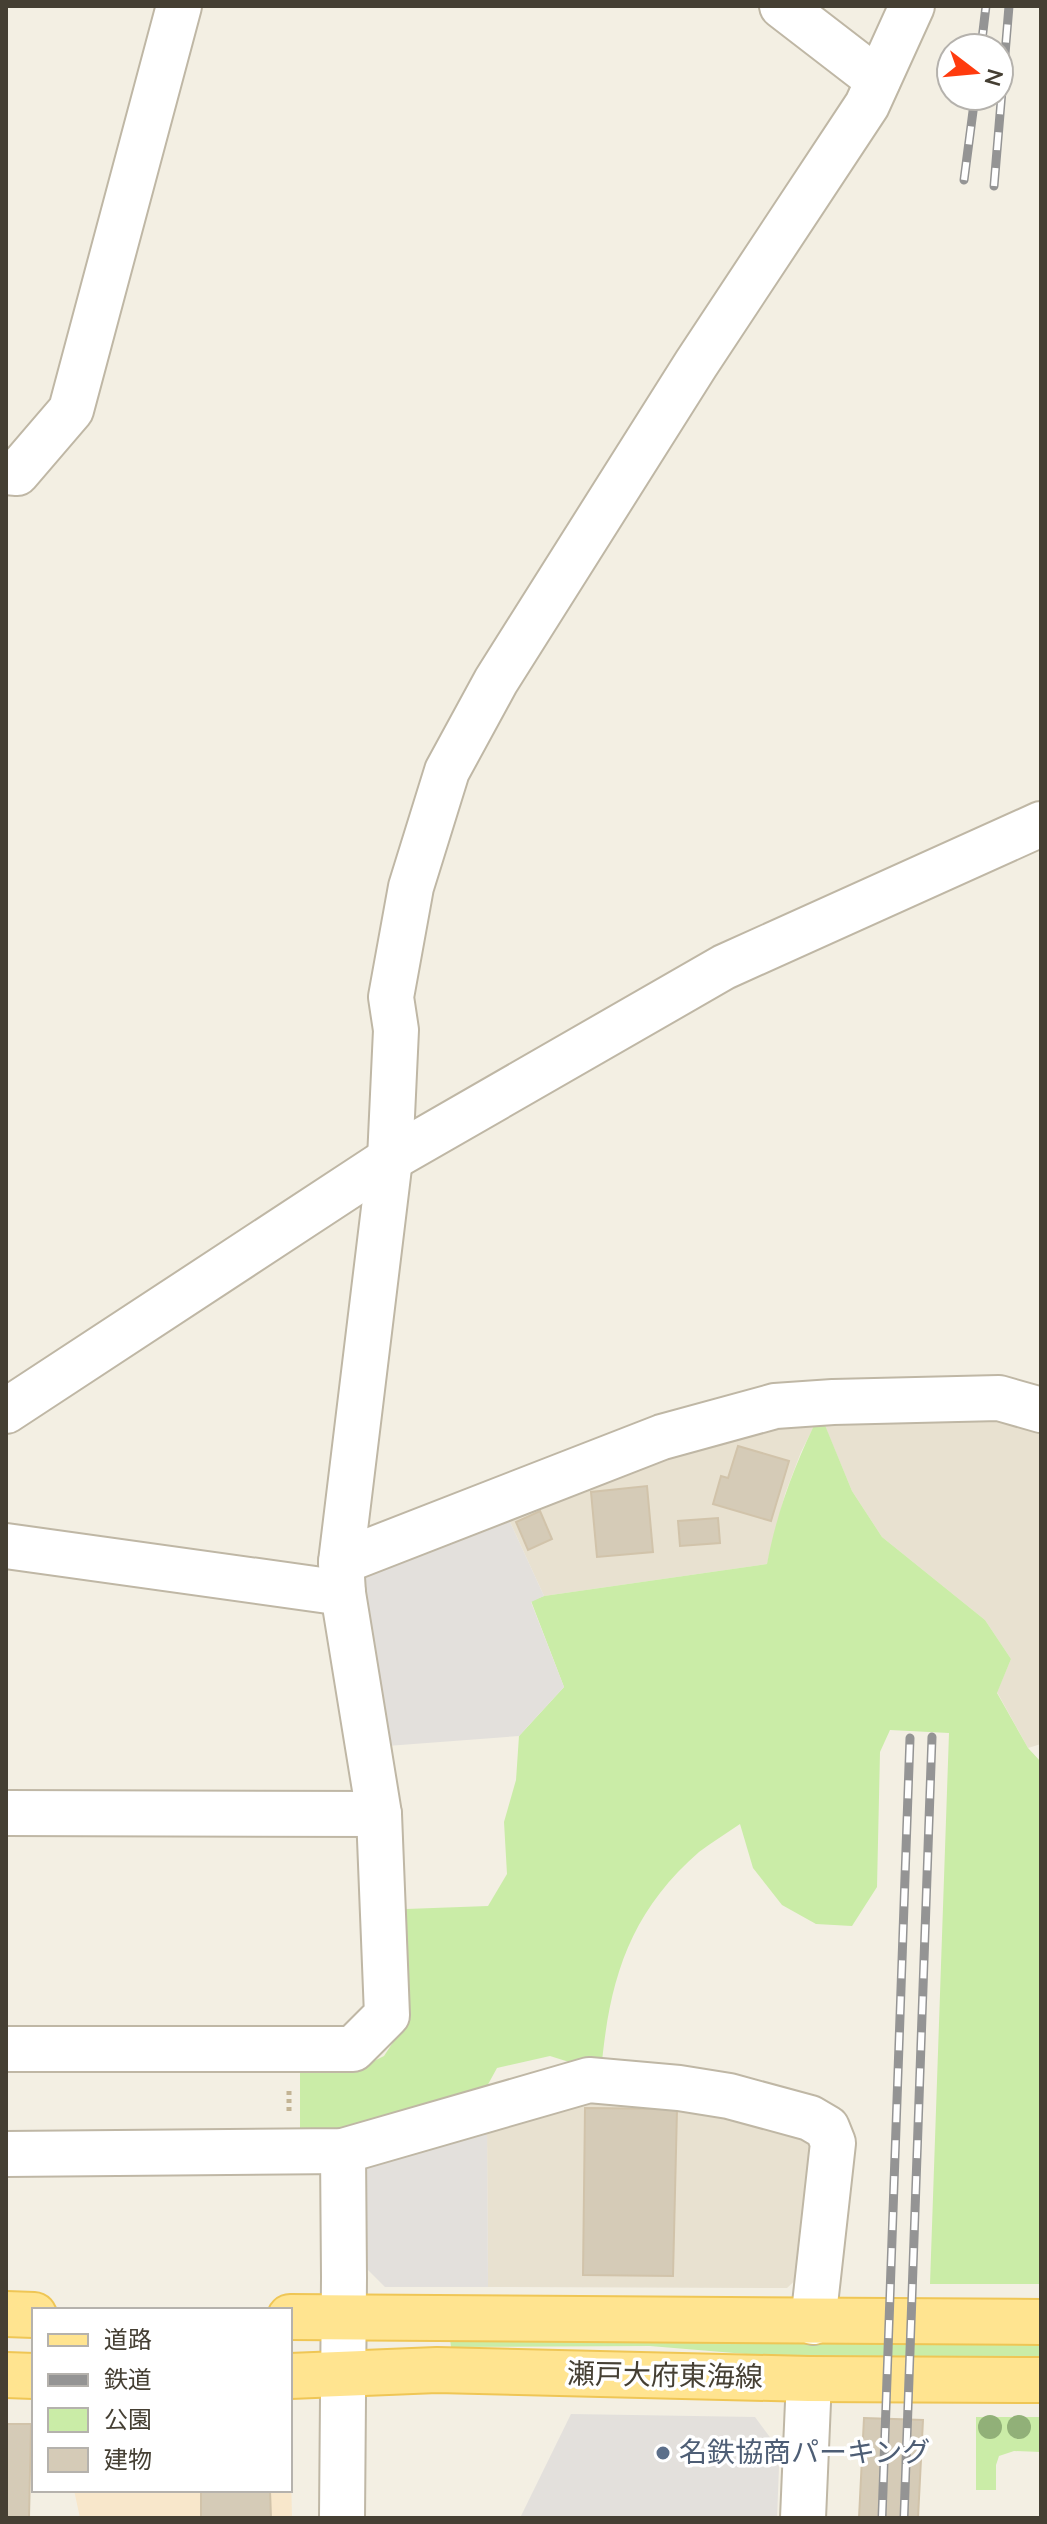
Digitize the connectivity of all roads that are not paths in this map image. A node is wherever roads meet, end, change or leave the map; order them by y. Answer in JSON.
{"nodes":[{"id":1,"x":179,"y":6,"type":"edge"},
{"id":2,"x":782,"y":6,"type":"edge"},
{"id":3,"x":912,"y":6,"type":"edge"},
{"id":4,"x":878,"y":80,"type":"junction"},
{"id":5,"x":6,"y":472,"type":"edge"},
{"id":6,"x":1041,"y":824,"type":"edge"},
{"id":7,"x":390,"y":1159,"type":"junction"},
{"id":8,"x":1041,"y":1410,"type":"edge"},
{"id":9,"x":6,"y":1411,"type":"edge"},
{"id":10,"x":6,"y":1546,"type":"edge"},
{"id":11,"x":342,"y":1578,"type":"junction"},
{"id":12,"x":6,"y":1813,"type":"edge"},
{"id":13,"x":379,"y":1814,"type":"junction"},
{"id":14,"x":6,"y":2049,"type":"edge"},
{"id":15,"x":343,"y":2151,"type":"junction"},
{"id":16,"x":6,"y":2154,"type":"edge"},
{"id":17,"x":6,"y":2314,"type":"edge"},
{"id":18,"x":32,"y":2315,"type":"edge"},
{"id":19,"x":292,"y":2317,"type":"edge"},
{"id":20,"x":344,"y":2318,"type":"junction"},
{"id":21,"x":813,"y":2322,"type":"junction"},
{"id":22,"x":1041,"y":2322,"type":"edge"},
{"id":23,"x":344,"y":2373,"type":"junction"},
{"id":24,"x":6,"y":2375,"type":"edge"},
{"id":25,"x":32,"y":2376,"type":"edge"},
{"id":26,"x":292,"y":2376,"type":"edge"},
{"id":27,"x":809,"y":2379,"type":"junction"},
{"id":28,"x":1041,"y":2380,"type":"edge"},
{"id":29,"x":342,"y":2518,"type":"edge"},
{"id":30,"x":803,"y":2518,"type":"edge"}],
"edges":[{"from":1,"to":5,"type":"street"},
{"from":2,"to":4,"type":"street"},
{"from":3,"to":4,"type":"street"},
{"from":4,"to":7,"type":"street"},
{"from":6,"to":7,"type":"street"},
{"from":7,"to":9,"type":"street"},
{"from":7,"to":11,"type":"street"},
{"from":8,"to":11,"type":"street"},
{"from":10,"to":11,"type":"street"},
{"from":11,"to":13,"type":"street"},
{"from":12,"to":13,"type":"street"},
{"from":13,"to":14,"type":"street"},
{"from":15,"to":16,"type":"street"},
{"from":15,"to":20,"type":"street"},
{"from":15,"to":21,"type":"street"},
{"from":17,"to":18,"type":"main road"},
{"from":19,"to":20,"type":"main road","name":"瀬戸大府東海線"},
{"from":20,"to":21,"type":"main road","name":"瀬戸大府東海線"},
{"from":20,"to":23,"type":"street"},
{"from":21,"to":22,"type":"main road","name":"瀬戸大府東海線"},
{"from":23,"to":26,"type":"main road","name":"瀬戸大府東海線"},
{"from":23,"to":27,"type":"main road","name":"瀬戸大府東海線"},
{"from":23,"to":29,"type":"street"},
{"from":24,"to":25,"type":"main road"},
{"from":27,"to":28,"type":"main road","name":"瀬戸大府東海線"},
{"from":27,"to":30,"type":"street"}]}
